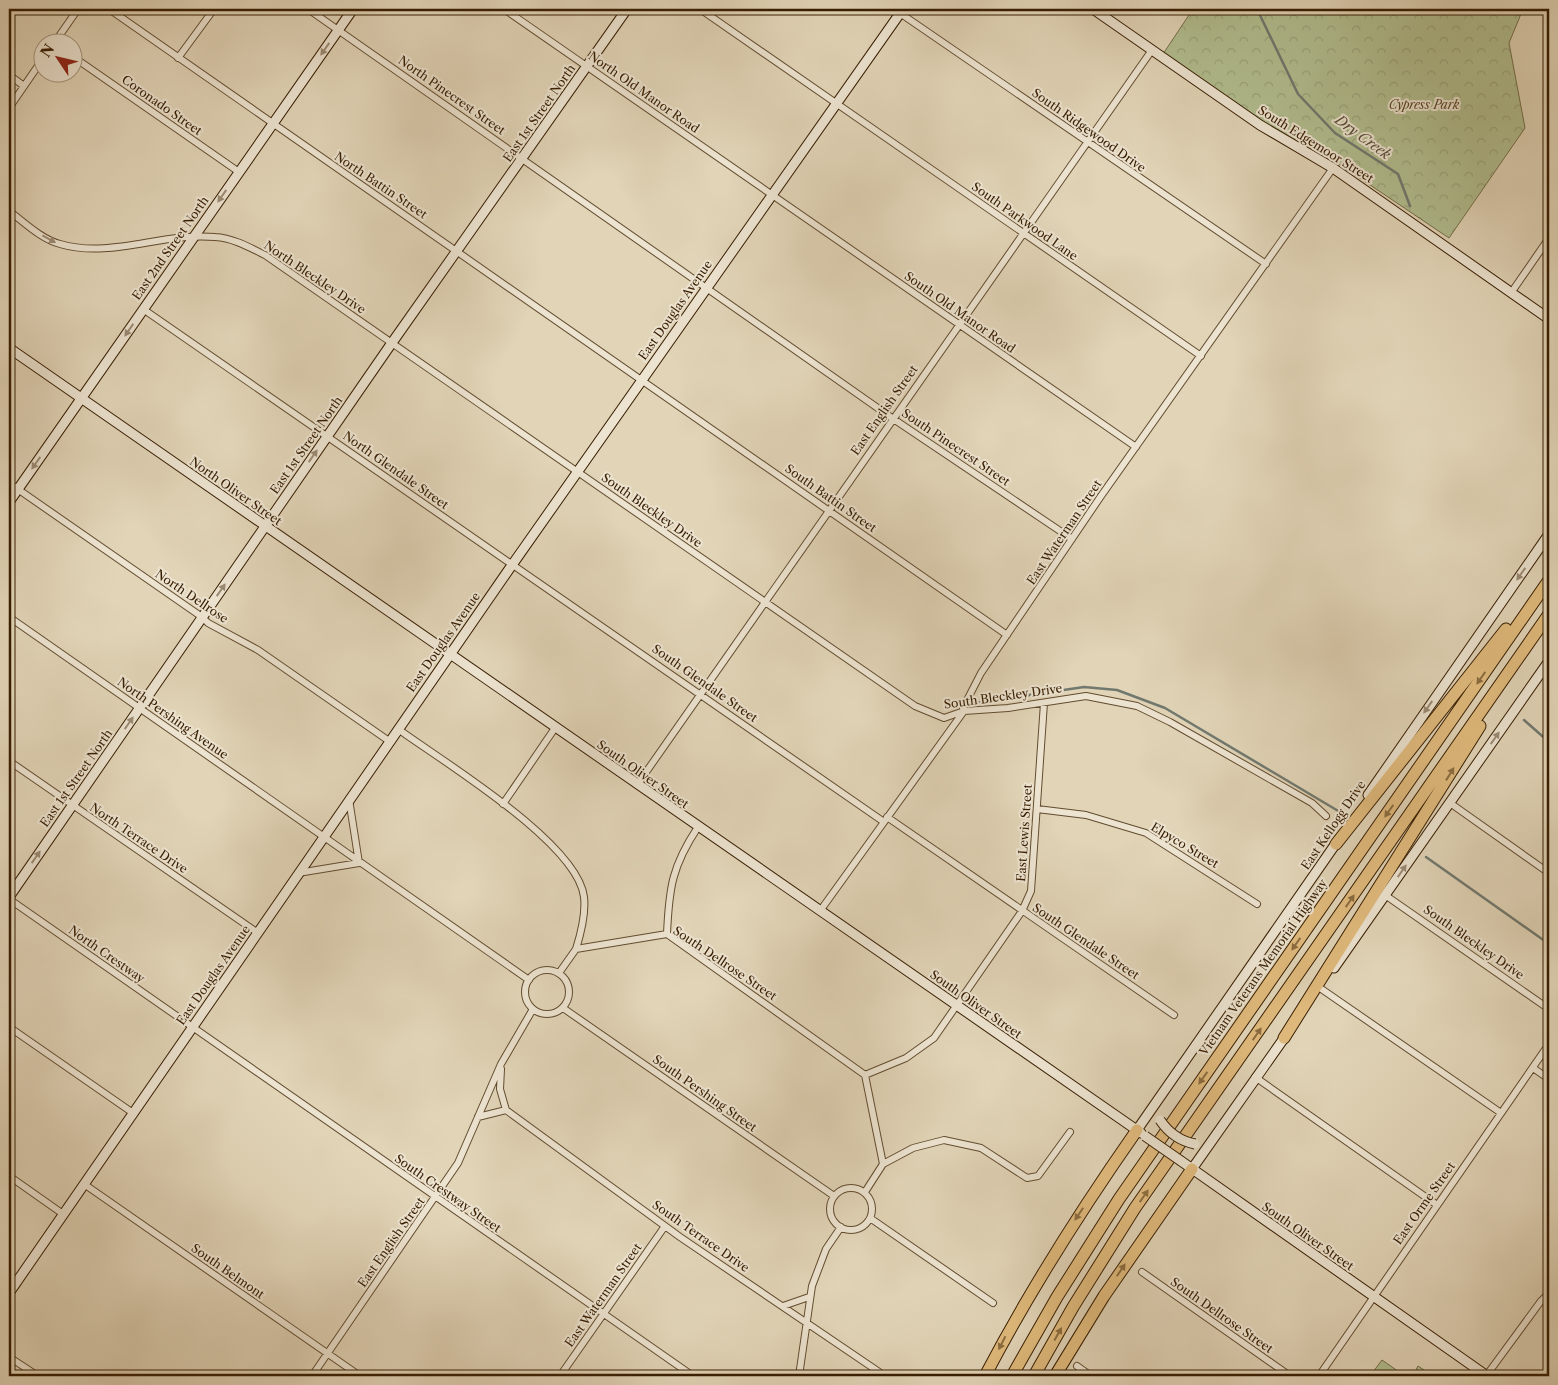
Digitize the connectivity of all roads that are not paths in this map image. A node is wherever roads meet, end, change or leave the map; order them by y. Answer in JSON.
{"nodes":[{"id":1,"x":78,"y":9,"type":"edge"},
{"id":2,"x":109,"y":9,"type":"edge"},
{"id":3,"x":214,"y":9,"type":"edge"},
{"id":4,"x":308,"y":9,"type":"edge"},
{"id":5,"x":353,"y":9,"type":"edge"},
{"id":6,"x":504,"y":9,"type":"edge"},
{"id":7,"x":627,"y":9,"type":"edge"},
{"id":8,"x":700,"y":9,"type":"edge"},
{"id":9,"x":1092,"y":9,"type":"edge"},
{"id":10,"x":899,"y":10,"type":"edge"},
{"id":11,"x":338,"y":30,"type":"junction"},
{"id":12,"x":61,"y":32,"type":"edge"},
{"id":13,"x":1152,"y":50,"type":"junction"},
{"id":14,"x":178,"y":58,"type":"junction"},
{"id":15,"x":82,"y":63,"type":"edge"},
{"id":16,"x":587,"y":66,"type":"junction"},
{"id":17,"x":32,"y":74,"type":"edge"},
{"id":18,"x":9,"y":75,"type":"edge"},
{"id":19,"x":24,"y":86,"type":"junction"},
{"id":20,"x":836,"y":103,"type":"junction"},
{"id":21,"x":9,"y":108,"type":"edge"},
{"id":22,"x":273,"y":124,"type":"junction"},
{"id":23,"x":1086,"y":142,"type":"junction"},
{"id":24,"x":522,"y":159,"type":"junction"},
{"id":25,"x":1333,"y":168,"type":"junction"},
{"id":26,"x":239,"y":172,"type":"junction"},
{"id":27,"x":771,"y":195,"type":"junction"},
{"id":28,"x":9,"y":211,"type":"edge"},
{"id":29,"x":1022,"y":232,"type":"junction"},
{"id":30,"x":194,"y":236,"type":"junction"},
{"id":31,"x":1549,"y":238,"type":"edge"},
{"id":32,"x":457,"y":251,"type":"junction"},
{"id":33,"x":1266,"y":264,"type":"junction"},
{"id":34,"x":706,"y":287,"type":"junction"},
{"id":35,"x":1511,"y":293,"type":"junction"},
{"id":36,"x":143,"y":309,"type":"junction"},
{"id":37,"x":1549,"y":319,"type":"edge"},
{"id":38,"x":958,"y":324,"type":"junction"},
{"id":39,"x":392,"y":342,"type":"junction"},
{"id":40,"x":9,"y":348,"type":"edge"},
{"id":41,"x":1201,"y":356,"type":"junction"},
{"id":42,"x":642,"y":381,"type":"junction"},
{"id":43,"x":81,"y":398,"type":"junction"},
{"id":44,"x":892,"y":418,"type":"junction"},
{"id":45,"x":327,"y":436,"type":"junction"},
{"id":46,"x":1136,"y":447,"type":"junction"},
{"id":47,"x":577,"y":471,"type":"junction"},
{"id":48,"x":9,"y":483,"type":"edge"},
{"id":49,"x":18,"y":490,"type":"junction"},
{"id":50,"x":9,"y":502,"type":"edge"},
{"id":51,"x":829,"y":510,"type":"junction"},
{"id":52,"x":265,"y":526,"type":"junction"},
{"id":53,"x":1549,"y":534,"type":"edge"},
{"id":54,"x":1072,"y":539,"type":"junction"},
{"id":55,"x":512,"y":565,"type":"junction"},
{"id":56,"x":1549,"y":575,"type":"edge"},
{"id":57,"x":1549,"y":580,"type":"edge"},
{"id":58,"x":764,"y":602,"type":"junction"},
{"id":59,"x":1549,"y":615,"type":"edge"},
{"id":60,"x":202,"y":617,"type":"junction"},
{"id":61,"x":9,"y":618,"type":"edge"},
{"id":62,"x":1007,"y":635,"type":"junction"},
{"id":63,"x":449,"y":655,"type":"junction"},
{"id":64,"x":1549,"y":661,"type":"edge"},
{"id":65,"x":701,"y":694,"type":"junction"},
{"id":66,"x":1044,"y":702,"type":"junction"},
{"id":67,"x":139,"y":708,"type":"junction"},
{"id":68,"x":964,"y":711,"type":"junction"},
{"id":69,"x":556,"y":728,"type":"junction"},
{"id":70,"x":398,"y":729,"type":"junction"},
{"id":71,"x":389,"y":741,"type":"junction"},
{"id":72,"x":9,"y":761,"type":"edge"},
{"id":73,"x":637,"y":785,"type":"junction"},
{"id":74,"x":349,"y":800,"type":"junction"},
{"id":75,"x":1450,"y":803,"type":"junction"},
{"id":76,"x":503,"y":804,"type":"junction"},
{"id":77,"x":72,"y":805,"type":"junction"},
{"id":78,"x":1037,"y":808,"type":"junction"},
{"id":79,"x":1326,"y":816,"type":"dead end"},
{"id":80,"x":885,"y":819,"type":"junction"},
{"id":81,"x":698,"y":827,"type":"junction"},
{"id":82,"x":324,"y":837,"type":"junction"},
{"id":83,"x":1336,"y":844,"type":"junction"},
{"id":84,"x":359,"y":863,"type":"junction"},
{"id":85,"x":298,"y":873,"type":"junction"},
{"id":86,"x":1549,"y":873,"type":"edge"},
{"id":87,"x":1385,"y":894,"type":"junction"},
{"id":88,"x":9,"y":898,"type":"edge"},
{"id":89,"x":1257,"y":904,"type":"dead end"},
{"id":90,"x":820,"y":912,"type":"junction"},
{"id":91,"x":1022,"y":912,"type":"junction"},
{"id":92,"x":258,"y":933,"type":"junction"},
{"id":93,"x":667,"y":934,"type":"junction"},
{"id":94,"x":576,"y":949,"type":"junction"},
{"id":95,"x":559,"y":973,"type":"junction"},
{"id":96,"x":529,"y":980,"type":"junction"},
{"id":97,"x":1320,"y":988,"type":"junction"},
{"id":98,"x":957,"y":1006,"type":"junction"},
{"id":99,"x":563,"y":1008,"type":"junction"},
{"id":100,"x":533,"y":1009,"type":"junction"},
{"id":101,"x":1549,"y":1009,"type":"edge"},
{"id":102,"x":1174,"y":1015,"type":"dead end"},
{"id":103,"x":9,"y":1027,"type":"edge"},
{"id":104,"x":192,"y":1028,"type":"junction"},
{"id":105,"x":1284,"y":1038,"type":"junction"},
{"id":106,"x":1549,"y":1044,"type":"edge"},
{"id":107,"x":501,"y":1064,"type":"junction"},
{"id":108,"x":1533,"y":1068,"type":"junction"},
{"id":109,"x":866,"y":1075,"type":"junction"},
{"id":110,"x":1255,"y":1077,"type":"junction"},
{"id":111,"x":1549,"y":1079,"type":"edge"},
{"id":112,"x":1160,"y":1097,"type":"junction"},
{"id":113,"x":506,"y":1110,"type":"junction"},
{"id":114,"x":133,"y":1113,"type":"junction"},
{"id":115,"x":1501,"y":1113,"type":"junction"},
{"id":116,"x":478,"y":1117,"type":"junction"},
{"id":117,"x":1070,"y":1132,"type":"dead end"},
{"id":118,"x":1141,"y":1133,"type":"junction"},
{"id":119,"x":1214,"y":1136,"type":"junction"},
{"id":120,"x":883,"y":1164,"type":"junction"},
{"id":121,"x":1192,"y":1169,"type":"junction"},
{"id":122,"x":9,"y":1176,"type":"edge"},
{"id":123,"x":84,"y":1184,"type":"junction"},
{"id":124,"x":865,"y":1192,"type":"junction"},
{"id":125,"x":834,"y":1196,"type":"junction"},
{"id":126,"x":436,"y":1198,"type":"junction"},
{"id":127,"x":1437,"y":1205,"type":"junction"},
{"id":128,"x":63,"y":1214,"type":"junction"},
{"id":129,"x":870,"y":1218,"type":"junction"},
{"id":130,"x":665,"y":1226,"type":"junction"},
{"id":131,"x":841,"y":1227,"type":"junction"},
{"id":132,"x":1142,"y":1272,"type":"dead end"},
{"id":133,"x":9,"y":1293,"type":"edge"},
{"id":134,"x":1549,"y":1293,"type":"edge"},
{"id":135,"x":809,"y":1297,"type":"junction"},
{"id":136,"x":1374,"y":1298,"type":"junction"},
{"id":137,"x":993,"y":1303,"type":"dead end"},
{"id":138,"x":783,"y":1306,"type":"junction"},
{"id":139,"x":603,"y":1314,"type":"junction"},
{"id":140,"x":805,"y":1322,"type":"junction"},
{"id":141,"x":327,"y":1353,"type":"junction"},
{"id":142,"x":9,"y":1356,"type":"edge"},
{"id":143,"x":1077,"y":1366,"type":"dead end"},
{"id":144,"x":34,"y":1375,"type":"edge"},
{"id":145,"x":312,"y":1376,"type":"edge"},
{"id":146,"x":360,"y":1376,"type":"edge"},
{"id":147,"x":560,"y":1376,"type":"edge"},
{"id":148,"x":693,"y":1376,"type":"edge"},
{"id":149,"x":798,"y":1376,"type":"edge"},
{"id":150,"x":885,"y":1376,"type":"edge"},
{"id":151,"x":985,"y":1376,"type":"edge"},
{"id":152,"x":1012,"y":1376,"type":"edge"},
{"id":153,"x":1034,"y":1376,"type":"edge"},
{"id":154,"x":1056,"y":1376,"type":"edge"},
{"id":155,"x":1092,"y":1376,"type":"edge"},
{"id":156,"x":1290,"y":1376,"type":"edge"},
{"id":157,"x":1319,"y":1376,"type":"edge"},
{"id":158,"x":1486,"y":1376,"type":"edge"}],
"edges":[{"from":1,"to":12,"type":"street"},
{"from":2,"to":14,"type":"street","name":"North Battin Street"},
{"from":3,"to":14,"type":"street"},
{"from":4,"to":11,"type":"street","name":"North Pinecrest Street"},
{"from":5,"to":11,"type":"main road","name":"East 2nd Street North"},
{"from":6,"to":16,"type":"street","name":"North Old Manor Road"},
{"from":7,"to":16,"type":"main road","name":"East 1st Street North"},
{"from":8,"to":20,"type":"street","name":"South Parkwood Lane"},
{"from":9,"to":13,"type":"main road","name":"South Edgemoor Street"},
{"from":10,"to":20,"type":"main road","name":"East Douglas Avenue"},
{"from":10,"to":23,"type":"street","name":"South Ridgewood Drive"},
{"from":11,"to":22,"type":"main road","name":"East 2nd Street North","one_way":true},
{"from":11,"to":24,"type":"street","name":"North Pinecrest Street"},
{"from":13,"to":23,"type":"street","name":"East English Street"},
{"from":13,"to":25,"type":"main road","name":"South Edgemoor Street"},
{"from":14,"to":22,"type":"street","name":"North Battin Street"},
{"from":15,"to":26,"type":"street","name":"Coronado Street"},
{"from":16,"to":24,"type":"main road","name":"East 1st Street North"},
{"from":16,"to":27,"type":"street","name":"North Old Manor Road"},
{"from":17,"to":19,"type":"street"},
{"from":18,"to":19,"type":"street"},
{"from":19,"to":21,"type":"street"},
{"from":20,"to":27,"type":"main road","name":"East Douglas Avenue"},
{"from":20,"to":29,"type":"street","name":"South Parkwood Lane"},
{"from":22,"to":26,"type":"main road","name":"East 2nd Street North"},
{"from":22,"to":32,"type":"street","name":"North Battin Street"},
{"from":23,"to":29,"type":"street","name":"East English Street"},
{"from":23,"to":33,"type":"street","name":"South Ridgewood Drive"},
{"from":24,"to":32,"type":"main road","name":"East 1st Street North"},
{"from":24,"to":34,"type":"street","name":"North Pinecrest Street"},
{"from":25,"to":33,"type":"street","name":"East Waterman Street"},
{"from":25,"to":35,"type":"main road","name":"South Edgemoor Street"},
{"from":26,"to":30,"type":"main road","name":"East 2nd Street North","one_way":true},
{"from":27,"to":34,"type":"main road","name":"East Douglas Avenue"},
{"from":27,"to":38,"type":"street","name":"South Old Manor Road"},
{"from":28,"to":30,"type":"street","name":"North Bleckley Drive","one_way":true},
{"from":29,"to":38,"type":"street","name":"East English Street"},
{"from":29,"to":41,"type":"street","name":"South Parkwood Lane"},
{"from":30,"to":36,"type":"main road","name":"East 2nd Street North"},
{"from":30,"to":39,"type":"street","name":"North Bleckley Drive"},
{"from":31,"to":35,"type":"street"},
{"from":32,"to":39,"type":"main road","name":"East 1st Street North"},
{"from":32,"to":42,"type":"street","name":"North Battin Street"},
{"from":33,"to":41,"type":"street","name":"East Waterman Street"},
{"from":34,"to":42,"type":"main road","name":"East Douglas Avenue"},
{"from":34,"to":44,"type":"street","name":"South Pinecrest Street"},
{"from":35,"to":37,"type":"main road","name":"South Edgemoor Street"},
{"from":36,"to":43,"type":"main road","name":"East 2nd Street North","one_way":true},
{"from":36,"to":45,"type":"street","name":"North Glendale Street"},
{"from":38,"to":44,"type":"street","name":"East English Street"},
{"from":38,"to":46,"type":"street","name":"South Old Manor Road"},
{"from":39,"to":45,"type":"main road","name":"East 1st Street North"},
{"from":39,"to":47,"type":"street","name":"North Bleckley Drive"},
{"from":40,"to":43,"type":"main road","name":"North Oliver Street"},
{"from":41,"to":46,"type":"street","name":"East Waterman Street"},
{"from":42,"to":47,"type":"main road","name":"East Douglas Avenue"},
{"from":42,"to":51,"type":"street","name":"South Battin Street"},
{"from":43,"to":49,"type":"main road","name":"East 2nd Street North","one_way":true},
{"from":43,"to":52,"type":"main road","name":"North Oliver Street"},
{"from":44,"to":51,"type":"street","name":"East English Street"},
{"from":44,"to":54,"type":"street","name":"South Pinecrest Street"},
{"from":52,"to":45,"type":"main road","name":"East 1st Street North","one_way":true},
{"from":45,"to":55,"type":"street","name":"North Glendale Street"},
{"from":46,"to":54,"type":"street","name":"East Waterman Street"},
{"from":47,"to":55,"type":"main road","name":"East Douglas Avenue"},
{"from":47,"to":58,"type":"street","name":"South Bleckley Drive"},
{"from":48,"to":49,"type":"street","name":"North Dellrose"},
{"from":49,"to":50,"type":"main road","name":"East 2nd Street North"},
{"from":49,"to":60,"type":"street","name":"North Dellrose"},
{"from":51,"to":58,"type":"street","name":"East English Street"},
{"from":51,"to":62,"type":"street","name":"South Battin Street"},
{"from":60,"to":52,"type":"main road","name":"East 1st Street North","one_way":true},
{"from":52,"to":63,"type":"main road","name":"North Oliver Street"},
{"from":53,"to":83,"type":"main road","name":"East Kellogg Drive","one_way":true},
{"from":54,"to":62,"type":"street","name":"East Waterman Street"},
{"from":55,"to":63,"type":"main road","name":"East Douglas Avenue"},
{"from":55,"to":65,"type":"street","name":"South Glendale Street"},
{"from":56,"to":83,"type":"highway"},
{"from":57,"to":152,"type":"highway","name":"Vietnam Veterans Memorial Highway","one_way":true},
{"from":58,"to":65,"type":"street","name":"East English Street"},
{"from":58,"to":68,"type":"street","name":"South Bleckley Drive"},
{"from":105,"to":59,"type":"highway","one_way":true},
{"from":153,"to":59,"type":"highway","one_way":true},
{"from":60,"to":67,"type":"main road","name":"East 1st Street North"},
{"from":60,"to":71,"type":"street","name":"North Dellrose"},
{"from":61,"to":67,"type":"street","name":"North Pershing Avenue"},
{"from":62,"to":68,"type":"street","name":"East Waterman Street"},
{"from":63,"to":69,"type":"main road","name":"South Oliver Street"},
{"from":63,"to":70,"type":"main road","name":"East Douglas Avenue"},
{"from":75,"to":64,"type":"main road","one_way":true},
{"from":65,"to":73,"type":"street","name":"East English Street"},
{"from":65,"to":80,"type":"street","name":"South Glendale Street"},
{"from":66,"to":68,"type":"street","name":"South Bleckley Drive"},
{"from":66,"to":78,"type":"street","name":"East Lewis Street"},
{"from":66,"to":79,"type":"street","name":"South Bleckley Drive"},
{"from":77,"to":67,"type":"main road","name":"East 1st Street North","one_way":true},
{"from":67,"to":82,"type":"street","name":"North Pershing Avenue"},
{"from":68,"to":80,"type":"street","name":"East Waterman Street"},
{"from":69,"to":73,"type":"main road","name":"South Oliver Street"},
{"from":69,"to":76,"type":"street"},
{"from":70,"to":71,"type":"main road","name":"East Douglas Avenue"},
{"from":70,"to":76,"type":"street"},
{"from":71,"to":74,"type":"main road","name":"East Douglas Avenue"},
{"from":72,"to":77,"type":"street","name":"North Terrace Drive"},
{"from":73,"to":81,"type":"main road","name":"South Oliver Street"},
{"from":74,"to":82,"type":"main road","name":"East Douglas Avenue"},
{"from":74,"to":84,"type":"street"},
{"from":75,"to":86,"type":"street"},
{"from":87,"to":75,"type":"main road","one_way":true},
{"from":76,"to":94,"type":"street"},
{"from":88,"to":77,"type":"main road","name":"East 1st Street North","one_way":true},
{"from":77,"to":92,"type":"street","name":"North Terrace Drive"},
{"from":78,"to":89,"type":"street","name":"Elpyco Street"},
{"from":78,"to":91,"type":"street","name":"East Lewis Street"},
{"from":80,"to":90,"type":"street","name":"East Waterman Street"},
{"from":80,"to":91,"type":"street","name":"South Glendale Street"},
{"from":81,"to":90,"type":"main road","name":"South Oliver Street"},
{"from":81,"to":93,"type":"street"},
{"from":82,"to":84,"type":"street"},
{"from":82,"to":85,"type":"main road","name":"East Douglas Avenue"},
{"from":83,"to":112,"type":"main road","name":"East Kellogg Drive"},
{"from":84,"to":85,"type":"street"},
{"from":84,"to":96,"type":"street"},
{"from":85,"to":92,"type":"main road","name":"East Douglas Avenue"},
{"from":87,"to":97,"type":"main road"},
{"from":87,"to":101,"type":"street","name":"South Bleckley Drive"},
{"from":88,"to":104,"type":"street","name":"North Crestway"},
{"from":90,"to":98,"type":"main road","name":"South Oliver Street"},
{"from":91,"to":98,"type":"street","name":"East Lewis Street"},
{"from":91,"to":102,"type":"street","name":"South Glendale Street"},
{"from":92,"to":104,"type":"main road","name":"East Douglas Avenue"},
{"from":93,"to":94,"type":"street","name":"South Dellrose Street"},
{"from":93,"to":109,"type":"street","name":"South Dellrose Street"},
{"from":94,"to":95,"type":"street"},
{"from":95,"to":96,"type":"street"},
{"from":95,"to":99,"type":"street"},
{"from":96,"to":100,"type":"street"},
{"from":97,"to":105,"type":"main road"},
{"from":97,"to":115,"type":"street"},
{"from":98,"to":109,"type":"street","name":"East Lewis Street"},
{"from":98,"to":118,"type":"main road","name":"South Oliver Street"},
{"from":99,"to":100,"type":"street"},
{"from":99,"to":125,"type":"street","name":"South Pershing Street"},
{"from":100,"to":107,"type":"street","name":"East English Street"},
{"from":103,"to":114,"type":"street"},
{"from":104,"to":114,"type":"main road","name":"East Douglas Avenue"},
{"from":104,"to":126,"type":"street","name":"South Crestway Street"},
{"from":105,"to":110,"type":"main road"},
{"from":106,"to":108,"type":"street","name":"East Orme Street"},
{"from":107,"to":113,"type":"street"},
{"from":107,"to":116,"type":"street","name":"East English Street"},
{"from":108,"to":111,"type":"street"},
{"from":108,"to":115,"type":"street","name":"East Orme Street"},
{"from":109,"to":120,"type":"street"},
{"from":110,"to":119,"type":"main road"},
{"from":110,"to":127,"type":"street"},
{"from":112,"to":118,"type":"main road","name":"East Kellogg Drive"},
{"from":112,"to":119,"type":"main road","bridge":true},
{"from":113,"to":116,"type":"street"},
{"from":113,"to":130,"type":"street","name":"South Terrace Drive"},
{"from":114,"to":123,"type":"main road","name":"East Douglas Avenue"},
{"from":115,"to":127,"type":"street","name":"East Orme Street"},
{"from":116,"to":126,"type":"street","name":"East English Street"},
{"from":117,"to":120,"type":"street"},
{"from":118,"to":121,"type":"main road","name":"South Oliver Street","bridge":true},
{"from":118,"to":151,"type":"highway","one_way":true},
{"from":119,"to":121,"type":"main road"},
{"from":120,"to":124,"type":"street"},
{"from":121,"to":136,"type":"main road","name":"South Oliver Street"},
{"from":154,"to":121,"type":"highway","one_way":true},
{"from":122,"to":128,"type":"street"},
{"from":123,"to":128,"type":"main road","name":"East Douglas Avenue"},
{"from":123,"to":141,"type":"street","name":"South Belmont"},
{"from":124,"to":125,"type":"street"},
{"from":124,"to":129,"type":"street"},
{"from":125,"to":131,"type":"street"},
{"from":126,"to":139,"type":"street","name":"South Crestway Street"},
{"from":126,"to":141,"type":"street","name":"East English Street"},
{"from":127,"to":136,"type":"street","name":"East Orme Street"},
{"from":128,"to":133,"type":"main road","name":"East Douglas Avenue"},
{"from":129,"to":131,"type":"street"},
{"from":129,"to":137,"type":"street"},
{"from":130,"to":138,"type":"street","name":"South Terrace Drive"},
{"from":130,"to":139,"type":"street","name":"East Waterman Street"},
{"from":131,"to":135,"type":"street"},
{"from":132,"to":156,"type":"street","name":"South Dellrose Street"},
{"from":134,"to":158,"type":"street"},
{"from":135,"to":138,"type":"street"},
{"from":135,"to":140,"type":"street"},
{"from":136,"to":157,"type":"street","name":"East Orme Street"},
{"from":136,"to":158,"type":"main road","name":"South Oliver Street"},
{"from":138,"to":140,"type":"street","name":"South Terrace Drive"},
{"from":139,"to":147,"type":"street","name":"East Waterman Street"},
{"from":139,"to":148,"type":"street","name":"South Crestway Street"},
{"from":140,"to":149,"type":"street"},
{"from":140,"to":150,"type":"street","name":"South Terrace Drive"},
{"from":141,"to":145,"type":"street","name":"East English Street"},
{"from":141,"to":146,"type":"street","name":"South Belmont"},
{"from":142,"to":144,"type":"street"},
{"from":143,"to":155,"type":"street"}]}
